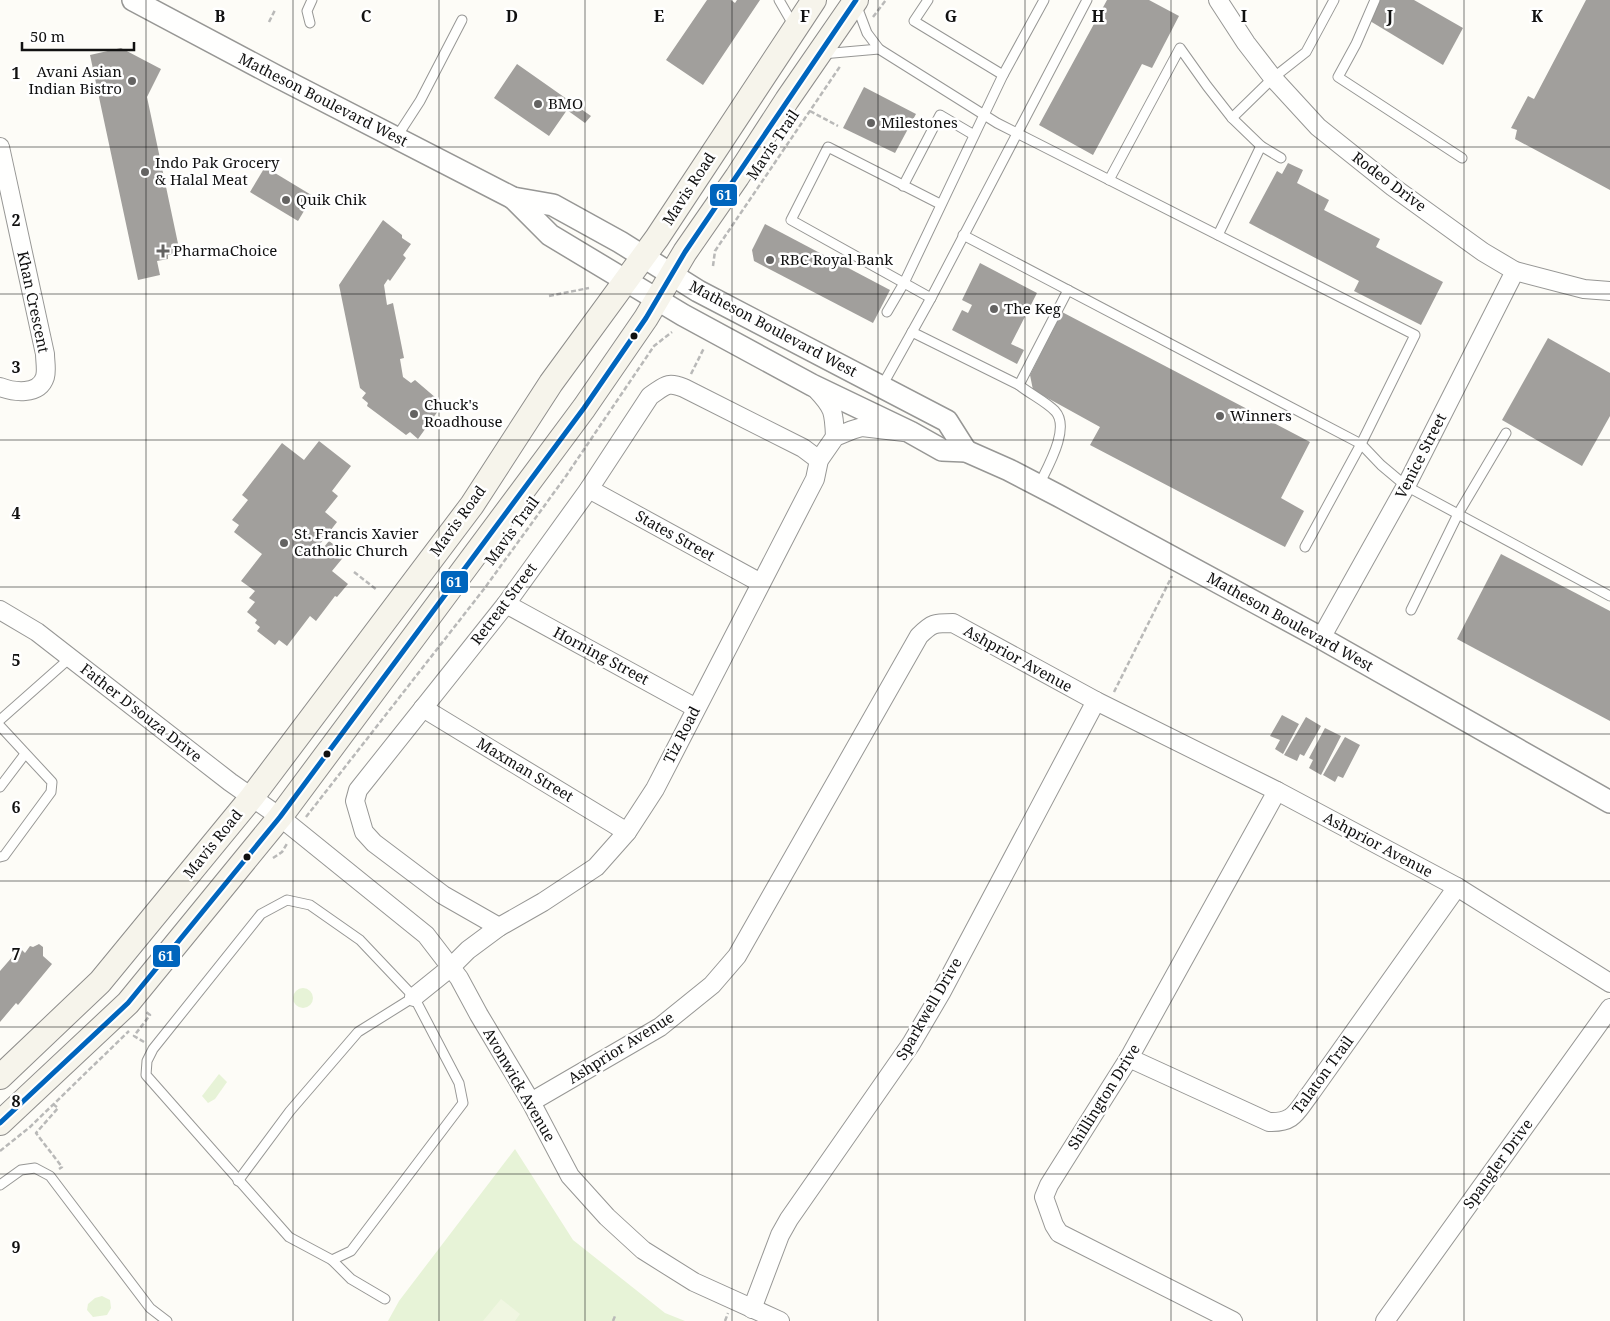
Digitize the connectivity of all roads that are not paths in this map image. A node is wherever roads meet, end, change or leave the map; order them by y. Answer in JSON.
{"nodes":[{"id":1,"x":134,"y":0,"type":"edge"},
{"id":2,"x":312,"y":0,"type":"edge"},
{"id":3,"x":779,"y":0,"type":"edge"},
{"id":4,"x":814,"y":0,"type":"edge"},
{"id":5,"x":928,"y":0,"type":"edge"},
{"id":6,"x":1044,"y":0,"type":"edge"},
{"id":7,"x":1087,"y":0,"type":"edge"},
{"id":8,"x":1218,"y":0,"type":"edge"},
{"id":9,"x":1334,"y":0,"type":"edge"},
{"id":10,"x":1374,"y":0,"type":"edge"},
{"id":11,"x":856,"y":1,"type":"edge"},
{"id":12,"x":462,"y":20,"type":"dead end"},
{"id":13,"x":310,"y":23,"type":"dead end"},
{"id":14,"x":795,"y":28,"type":"junction"},
{"id":15,"x":880,"y":49,"type":"junction"},
{"id":16,"x":819,"y":55,"type":"junction"},
{"id":17,"x":1003,"y":74,"type":"junction"},
{"id":18,"x":1273,"y":78,"type":"junction"},
{"id":19,"x":983,"y":115,"type":"junction"},
{"id":20,"x":1232,"y":118,"type":"junction"},
{"id":21,"x":1018,"y":133,"type":"junction"},
{"id":22,"x":974,"y":135,"type":"junction"},
{"id":23,"x":396,"y":138,"type":"junction"},
{"id":24,"x":1260,"y":146,"type":"junction"},
{"id":25,"x":0,"y":147,"type":"edge"},
{"id":26,"x":1281,"y":158,"type":"dead end"},
{"id":27,"x":1462,"y":158,"type":"dead end"},
{"id":28,"x":1109,"y":180,"type":"junction"},
{"id":29,"x":903,"y":186,"type":"junction"},
{"id":30,"x":513,"y":198,"type":"junction"},
{"id":31,"x":940,"y":204,"type":"junction"},
{"id":32,"x":964,"y":235,"type":"junction"},
{"id":33,"x":1218,"y":235,"type":"junction"},
{"id":34,"x":644,"y":256,"type":"junction"},
{"id":35,"x":1515,"y":271,"type":"junction"},
{"id":36,"x":672,"y":274,"type":"junction"},
{"id":37,"x":626,"y":281,"type":"junction"},
{"id":38,"x":904,"y":282,"type":"junction"},
{"id":39,"x":1068,"y":290,"type":"junction"},
{"id":40,"x":1610,"y":292,"type":"edge"},
{"id":41,"x":930,"y":298,"type":"junction"},
{"id":42,"x":657,"y":300,"type":"junction"},
{"id":43,"x":887,"y":312,"type":"dead end"},
{"id":44,"x":912,"y":332,"type":"junction"},
{"id":45,"x":812,"y":385,"type":"junction"},
{"id":46,"x":1019,"y":386,"type":"junction"},
{"id":47,"x":0,"y":387,"type":"edge"},
{"id":48,"x":881,"y":387,"type":"junction"},
{"id":49,"x":910,"y":432,"type":"junction"},
{"id":50,"x":1506,"y":433,"type":"dead end"},
{"id":51,"x":836,"y":437,"type":"junction"},
{"id":52,"x":1361,"y":444,"type":"junction"},
{"id":53,"x":966,"y":451,"type":"junction"},
{"id":54,"x":819,"y":460,"type":"junction"},
{"id":55,"x":1038,"y":485,"type":"junction"},
{"id":56,"x":1406,"y":486,"type":"junction"},
{"id":57,"x":589,"y":489,"type":"junction"},
{"id":58,"x":1458,"y":514,"type":"junction"},
{"id":59,"x":1305,"y":548,"type":"dead end"},
{"id":60,"x":761,"y":584,"type":"junction"},
{"id":61,"x":1610,"y":596,"type":"edge"},
{"id":62,"x":506,"y":604,"type":"junction"},
{"id":63,"x":0,"y":610,"type":"edge"},
{"id":64,"x":1410,"y":610,"type":"dead end"},
{"id":65,"x":1322,"y":638,"type":"junction"},
{"id":66,"x":70,"y":658,"type":"junction"},
{"id":67,"x":1101,"y":704,"type":"junction"},
{"id":68,"x":423,"y":708,"type":"junction"},
{"id":69,"x":696,"y":708,"type":"junction"},
{"id":70,"x":0,"y":720,"type":"edge"},
{"id":71,"x":0,"y":726,"type":"edge"},
{"id":72,"x":25,"y":754,"type":"junction"},
{"id":73,"x":0,"y":787,"type":"edge"},
{"id":74,"x":1277,"y":791,"type":"junction"},
{"id":75,"x":252,"y":796,"type":"junction"},
{"id":76,"x":1610,"y":802,"type":"edge"},
{"id":77,"x":280,"y":817,"type":"junction"},
{"id":78,"x":626,"y":832,"type":"junction"},
{"id":79,"x":0,"y":857,"type":"edge"},
{"id":80,"x":1457,"y":887,"type":"junction"},
{"id":81,"x":499,"y":927,"type":"junction"},
{"id":82,"x":450,"y":968,"type":"junction"},
{"id":83,"x":1610,"y":983,"type":"edge"},
{"id":84,"x":414,"y":997,"type":"junction"},
{"id":85,"x":1610,"y":1008,"type":"edge"},
{"id":86,"x":1130,"y":1058,"type":"junction"},
{"id":87,"x":0,"y":1077,"type":"edge"},
{"id":88,"x":531,"y":1102,"type":"junction"},
{"id":89,"x":0,"y":1123,"type":"edge"},
{"id":90,"x":238,"y":1182,"type":"junction"},
{"id":91,"x":0,"y":1186,"type":"edge"},
{"id":92,"x":332,"y":1260,"type":"junction"},
{"id":93,"x":385,"y":1299,"type":"dead end"},
{"id":94,"x":752,"y":1309,"type":"junction"},
{"id":95,"x":167,"y":1321,"type":"edge"},
{"id":96,"x":780,"y":1321,"type":"edge"},
{"id":97,"x":1233,"y":1321,"type":"edge"},
{"id":98,"x":1385,"y":1321,"type":"edge"}],
"edges":[{"from":1,"to":23,"type":"street","name":"Matheson Boulevard West"},
{"from":2,"to":13,"type":"lane"},
{"from":3,"to":14,"type":"lane"},
{"from":4,"to":14,"type":"main road","name":"Mavis Road"},
{"from":5,"to":17,"type":"lane"},
{"from":6,"to":17,"type":"lane"},
{"from":7,"to":21,"type":"lane"},
{"from":8,"to":18,"type":"street","name":"Rodeo Drive"},
{"from":9,"to":18,"type":"lane"},
{"from":10,"to":27,"type":"lane"},
{"from":11,"to":15,"type":"lane"},
{"from":11,"to":16,"type":"main road","name":"Mavis Road"},
{"from":12,"to":23,"type":"lane"},
{"from":14,"to":34,"type":"main road","name":"Mavis Road"},
{"from":15,"to":16,"type":"lane"},
{"from":15,"to":19,"type":"lane"},
{"from":16,"to":36,"type":"main road","name":"Mavis Road"},
{"from":17,"to":19,"type":"lane"},
{"from":18,"to":20,"type":"lane"},
{"from":18,"to":35,"type":"street","name":"Rodeo Drive"},
{"from":19,"to":21,"type":"lane"},
{"from":19,"to":22,"type":"lane"},
{"from":20,"to":24,"type":"lane"},
{"from":20,"to":28,"type":"lane"},
{"from":21,"to":28,"type":"lane"},
{"from":21,"to":32,"type":"lane"},
{"from":22,"to":29,"type":"lane"},
{"from":22,"to":31,"type":"lane"},
{"from":23,"to":30,"type":"street","name":"Matheson Boulevard West"},
{"from":24,"to":26,"type":"lane"},
{"from":24,"to":33,"type":"lane"},
{"from":25,"to":47,"type":"street","name":"Khan Crescent"},
{"from":28,"to":33,"type":"lane"},
{"from":29,"to":31,"type":"lane"},
{"from":29,"to":38,"type":"lane"},
{"from":30,"to":34,"type":"street","name":"Matheson Boulevard West"},
{"from":30,"to":37,"type":"street","name":"Matheson Boulevard West"},
{"from":31,"to":38,"type":"lane"},
{"from":32,"to":39,"type":"lane"},
{"from":32,"to":41,"type":"lane"},
{"from":33,"to":52,"type":"lane"},
{"from":34,"to":36,"type":"street","name":"Matheson Boulevard West"},
{"from":34,"to":37,"type":"main road","name":"Mavis Road"},
{"from":35,"to":40,"type":"street","name":"Rodeo Drive"},
{"from":35,"to":56,"type":"street","name":"Venice Street"},
{"from":36,"to":42,"type":"main road","name":"Mavis Road"},
{"from":36,"to":48,"type":"street","name":"Matheson Boulevard West"},
{"from":37,"to":42,"type":"street","name":"Matheson Boulevard West"},
{"from":37,"to":75,"type":"main road","name":"Mavis Road"},
{"from":38,"to":41,"type":"lane"},
{"from":38,"to":43,"type":"lane"},
{"from":39,"to":46,"type":"lane"},
{"from":39,"to":52,"type":"lane"},
{"from":41,"to":44,"type":"lane"},
{"from":42,"to":45,"type":"street","name":"Matheson Boulevard West"},
{"from":42,"to":77,"type":"main road","name":"Mavis Road"},
{"from":44,"to":46,"type":"lane"},
{"from":44,"to":48,"type":"lane"},
{"from":45,"to":49,"type":"street","name":"Matheson Boulevard West"},
{"from":45,"to":51,"type":"street"},
{"from":46,"to":55,"type":"lane"},
{"from":48,"to":53,"type":"street","name":"Matheson Boulevard West"},
{"from":49,"to":51,"type":"street"},
{"from":49,"to":53,"type":"street","name":"Matheson Boulevard West"},
{"from":50,"to":58,"type":"lane"},
{"from":51,"to":54,"type":"street","name":"Tiz Road"},
{"from":52,"to":56,"type":"lane"},
{"from":52,"to":59,"type":"lane"},
{"from":53,"to":55,"type":"street","name":"Matheson Boulevard West"},
{"from":54,"to":57,"type":"street","name":"Retreat Street"},
{"from":54,"to":60,"type":"street","name":"Tiz Road"},
{"from":55,"to":65,"type":"street","name":"Matheson Boulevard West"},
{"from":56,"to":58,"type":"lane"},
{"from":56,"to":65,"type":"street","name":"Venice Street"},
{"from":57,"to":60,"type":"street","name":"States Street"},
{"from":57,"to":62,"type":"street","name":"Retreat Street"},
{"from":58,"to":61,"type":"lane"},
{"from":58,"to":64,"type":"lane"},
{"from":60,"to":69,"type":"street","name":"Tiz Road"},
{"from":62,"to":68,"type":"street","name":"Retreat Street"},
{"from":62,"to":69,"type":"street","name":"Horning Street"},
{"from":63,"to":66,"type":"street","name":"Father D'souza Drive"},
{"from":65,"to":76,"type":"street","name":"Matheson Boulevard West"},
{"from":66,"to":70,"type":"lane"},
{"from":66,"to":75,"type":"street","name":"Father D'souza Drive"},
{"from":67,"to":74,"type":"street","name":"Ashprior Avenue"},
{"from":67,"to":88,"type":"street","name":"Ashprior Avenue"},
{"from":67,"to":94,"type":"street","name":"Sparkwell Drive"},
{"from":68,"to":78,"type":"street","name":"Maxman Street"},
{"from":68,"to":81,"type":"street","name":"Retreat Street"},
{"from":69,"to":78,"type":"street","name":"Tiz Road"},
{"from":71,"to":72,"type":"lane"},
{"from":72,"to":73,"type":"lane"},
{"from":72,"to":79,"type":"lane"},
{"from":74,"to":80,"type":"street","name":"Ashprior Avenue"},
{"from":74,"to":86,"type":"street","name":"Shillington Drive"},
{"from":75,"to":77,"type":"street","name":"Father D'souza Drive"},
{"from":75,"to":87,"type":"main road","name":"Mavis Road"},
{"from":77,"to":82,"type":"street","name":"Avonwick Avenue"},
{"from":77,"to":89,"type":"main road","name":"Mavis Road"},
{"from":78,"to":81,"type":"street","name":"Tiz Road"},
{"from":80,"to":83,"type":"street","name":"Ashprior Avenue"},
{"from":80,"to":86,"type":"street","name":"Talaton Trail"},
{"from":81,"to":82,"type":"street","name":"Tiz Road"},
{"from":82,"to":84,"type":"street","name":"Tiz Road"},
{"from":82,"to":88,"type":"street","name":"Avonwick Avenue"},
{"from":84,"to":90,"type":"lane"},
{"from":84,"to":90,"type":"lane"},
{"from":84,"to":92,"type":"lane"},
{"from":85,"to":98,"type":"street","name":"Spangler Drive"},
{"from":86,"to":97,"type":"street","name":"Shillington Drive"},
{"from":88,"to":94,"type":"street","name":"Avonwick Avenue"},
{"from":90,"to":92,"type":"lane"},
{"from":91,"to":95,"type":"lane"},
{"from":92,"to":93,"type":"lane"},
{"from":94,"to":96,"type":"street","name":"Avonwick Avenue"}]}
